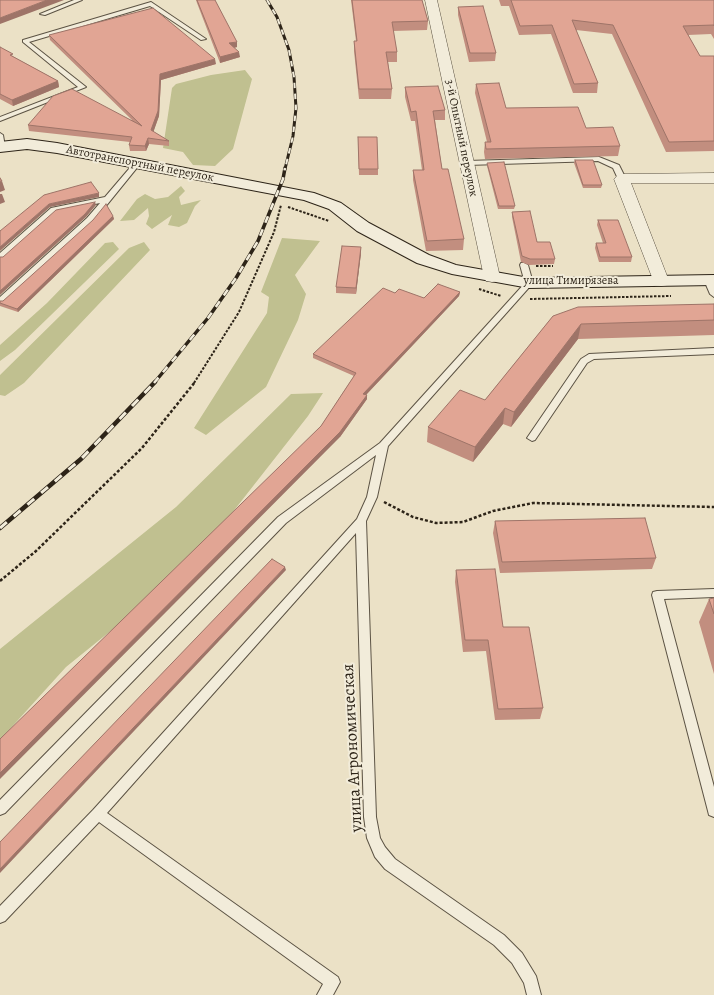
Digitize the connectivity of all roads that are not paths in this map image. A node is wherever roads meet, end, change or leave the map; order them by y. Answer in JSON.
{"nodes":[{"id":1,"x":79,"y":0,"type":"edge"},
{"id":2,"x":431,"y":0,"type":"edge"},
{"id":3,"x":43,"y":14,"type":"dead end"},
{"id":4,"x":202,"y":39,"type":"dead end"},
{"id":5,"x":0,"y":119,"type":"edge"},
{"id":6,"x":1,"y":143,"type":"edge"},
{"id":7,"x":467,"y":163,"type":"junction"},
{"id":8,"x":136,"y":164,"type":"junction"},
{"id":9,"x":714,"y":178,"type":"edge"},
{"id":10,"x":622,"y":179,"type":"junction"},
{"id":11,"x":281,"y":197,"type":"joint"},
{"id":12,"x":107,"y":199,"type":"junction"},
{"id":13,"x":0,"y":257,"type":"edge"},
{"id":14,"x":524,"y":265,"type":"edge"},
{"id":15,"x":492,"y":277,"type":"junction"},
{"id":16,"x":661,"y":281,"type":"junction"},
{"id":17,"x":529,"y":283,"type":"junction"},
{"id":18,"x":712,"y":285,"type":"edge"},
{"id":19,"x":0,"y":301,"type":"edge"},
{"id":20,"x":714,"y":351,"type":"edge"},
{"id":21,"x":532,"y":438,"type":"dead end"},
{"id":22,"x":383,"y":445,"type":"junction"},
{"id":23,"x":361,"y":521,"type":"junction"},
{"id":24,"x":714,"y":593,"type":"edge"},
{"id":25,"x":0,"y":809,"type":"edge"},
{"id":26,"x":714,"y":811,"type":"edge"},
{"id":27,"x":98,"y":814,"type":"junction"},
{"id":28,"x":0,"y":916,"type":"edge"},
{"id":29,"x":324,"y":995,"type":"edge"},
{"id":30,"x":534,"y":995,"type":"edge"}],
"edges":[{"from":1,"to":3,"type":"lane"},
{"from":2,"to":7,"type":"street","name":"3-й Опытный переулок"},
{"from":4,"to":5,"type":"lane"},
{"from":6,"to":8,"type":"main road","name":"Автотранспортный переулок"},
{"from":7,"to":10,"type":"lane"},
{"from":7,"to":15,"type":"street","name":"3-й Опытный переулок"},
{"from":8,"to":11,"type":"main road","name":"Автотранспортный переулок"},
{"from":8,"to":12,"type":"lane"},
{"from":9,"to":10,"type":"street"},
{"from":10,"to":16,"type":"street"},
{"from":11,"to":15,"type":"main road","name":"улица Тимирязева"},
{"from":12,"to":13,"type":"lane"},
{"from":12,"to":19,"type":"lane"},
{"from":14,"to":17,"type":"lane"},
{"from":15,"to":17,"type":"main road","name":"улица Тимирязева"},
{"from":16,"to":17,"type":"main road","name":"улица Тимирязева"},
{"from":16,"to":18,"type":"main road","name":"улица Тимирязева"},
{"from":17,"to":22,"type":"lane"},
{"from":20,"to":21,"type":"lane"},
{"from":22,"to":23,"type":"lane"},
{"from":22,"to":25,"type":"lane"},
{"from":23,"to":27,"type":"lane"},
{"from":23,"to":30,"type":"lane","name":"улица Агрономическая"},
{"from":24,"to":26,"type":"lane"},
{"from":27,"to":28,"type":"lane"},
{"from":27,"to":29,"type":"lane"}]}
